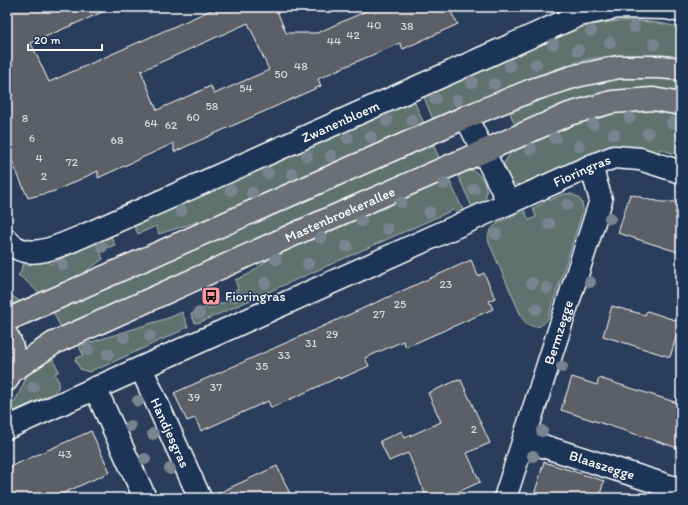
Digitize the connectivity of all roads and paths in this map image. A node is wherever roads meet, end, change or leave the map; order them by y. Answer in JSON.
{"nodes":[{"id":1,"x":681,"y":11,"type":"edge"},
{"id":2,"x":681,"y":69,"type":"edge"},
{"id":3,"x":681,"y":104,"type":"edge"},
{"id":4,"x":466,"y":117,"type":"junction"},
{"id":5,"x":484,"y":152,"type":"junction"},
{"id":6,"x":591,"y":166,"type":"junction"},
{"id":7,"x":681,"y":172,"type":"edge"},
{"id":8,"x":509,"y":203,"type":"junction"},
{"id":9,"x":7,"y":240,"type":"edge"},
{"id":10,"x":7,"y":320,"type":"edge"},
{"id":11,"x":7,"y":336,"type":"edge"},
{"id":12,"x":141,"y":368,"type":"junction"},
{"id":13,"x":9,"y":376,"type":"edge"},
{"id":14,"x":95,"y":388,"type":"junction"},
{"id":15,"x":7,"y":428,"type":"edge"},
{"id":16,"x":524,"y":440,"type":"junction"},
{"id":17,"x":681,"y":490,"type":"edge"},
{"id":18,"x":145,"y":498,"type":"edge"},
{"id":19,"x":200,"y":498,"type":"edge"},
{"id":20,"x":505,"y":498,"type":"edge"}],
"edges":[{"from":1,"to":9,"type":"street","name":"Zwanenbloem"},
{"from":2,"to":4,"type":"main road"},
{"from":3,"to":5,"type":"main road","name":"Mastenbroekerallee"},
{"from":4,"to":5,"type":"street"},
{"from":4,"to":10,"type":"main road"},
{"from":5,"to":8,"type":"street"},
{"from":5,"to":13,"type":"main road","name":"Mastenbroekerallee"},
{"from":6,"to":7,"type":"street","name":"Fioringras"},
{"from":6,"to":8,"type":"street","name":"Fioringras"},
{"from":6,"to":16,"type":"street","name":"Bermzegge"},
{"from":8,"to":12,"type":"street","name":"Fioringras"},
{"from":11,"to":13,"type":"main road"},
{"from":12,"to":14,"type":"street","name":"Fioringras"},
{"from":12,"to":19,"type":"street","name":"Handjesgras"},
{"from":14,"to":15,"type":"street","name":"Fioringras"},
{"from":14,"to":18,"type":"street"},
{"from":16,"to":17,"type":"street","name":"Blaaszegge"},
{"from":16,"to":20,"type":"street","name":"Bermzegge"}]}
